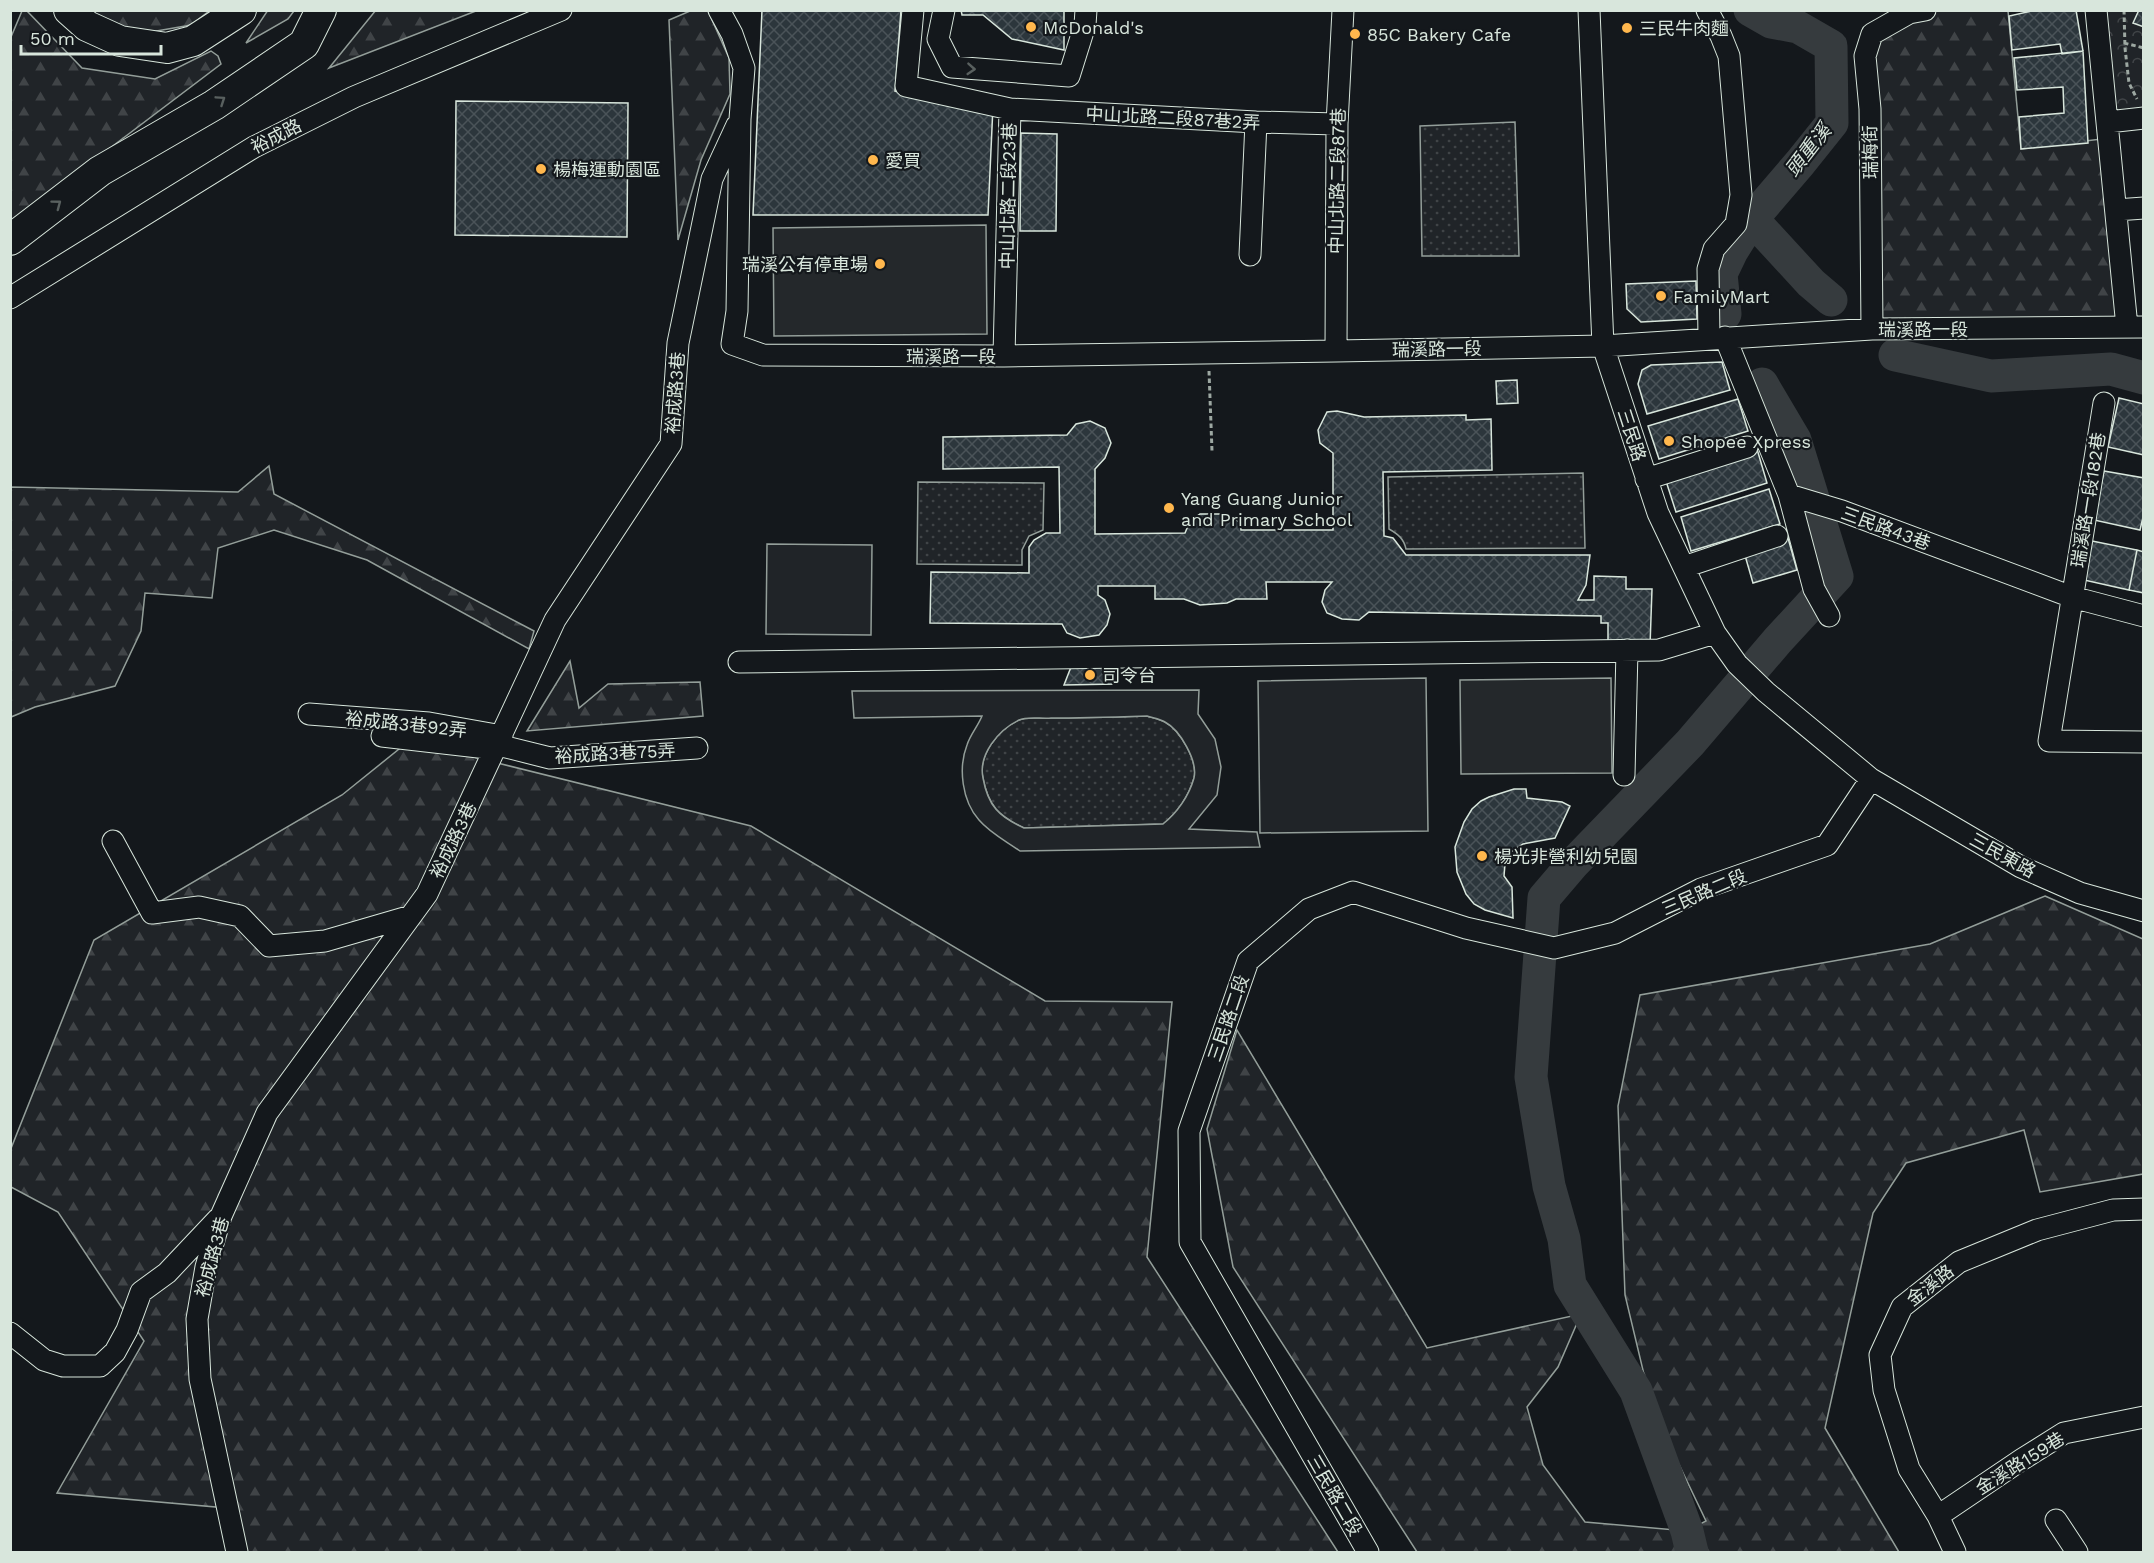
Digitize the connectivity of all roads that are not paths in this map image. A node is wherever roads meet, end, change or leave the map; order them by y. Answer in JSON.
{"nodes":[{"id":1,"x":69,"y":10,"type":"edge"},
{"id":2,"x":241,"y":10,"type":"edge"},
{"id":3,"x":321,"y":10,"type":"edge"},
{"id":4,"x":335,"y":10,"type":"edge"},
{"id":5,"x":561,"y":10,"type":"edge"},
{"id":6,"x":719,"y":10,"type":"edge"},
{"id":7,"x":913,"y":10,"type":"edge"},
{"id":8,"x":944,"y":10,"type":"edge"},
{"id":9,"x":1086,"y":10,"type":"edge"},
{"id":10,"x":1343,"y":10,"type":"edge"},
{"id":11,"x":1589,"y":10,"type":"edge"},
{"id":12,"x":1707,"y":10,"type":"edge"},
{"id":13,"x":1925,"y":10,"type":"edge"},
{"id":14,"x":2096,"y":10,"type":"edge"},
{"id":15,"x":304,"y":44,"type":"junction"},
{"id":16,"x":1010,"y":109,"type":"junction"},
{"id":17,"x":2143,"y":111,"type":"edge"},
{"id":18,"x":740,"y":119,"type":"junction"},
{"id":19,"x":1256,"y":122,"type":"junction"},
{"id":20,"x":2108,"y":122,"type":"junction"},
{"id":21,"x":1337,"y":124,"type":"junction"},
{"id":22,"x":2144,"y":208,"type":"edge"},
{"id":23,"x":2116,"y":210,"type":"junction"},
{"id":24,"x":10,"y":240,"type":"edge"},
{"id":25,"x":1250,"y":255,"type":"dead end"},
{"id":26,"x":10,"y":298,"type":"edge"},
{"id":27,"x":2135,"y":327,"type":"edge"},
{"id":28,"x":1872,"y":329,"type":"junction"},
{"id":29,"x":1717,"y":337,"type":"junction"},
{"id":30,"x":732,"y":344,"type":"joint"},
{"id":31,"x":1603,"y":346,"type":"junction"},
{"id":32,"x":1336,"y":351,"type":"junction"},
{"id":33,"x":1004,"y":356,"type":"junction"},
{"id":34,"x":2104,"y":404,"type":"dead end"},
{"id":35,"x":1747,"y":447,"type":"dead end"},
{"id":36,"x":1646,"y":478,"type":"junction"},
{"id":37,"x":1789,"y":495,"type":"junction"},
{"id":38,"x":1777,"y":536,"type":"dead end"},
{"id":39,"x":1684,"y":567,"type":"junction"},
{"id":40,"x":2072,"y":597,"type":"junction"},
{"id":41,"x":1829,"y":616,"type":"dead end"},
{"id":42,"x":2144,"y":616,"type":"edge"},
{"id":43,"x":1715,"y":633,"type":"junction"},
{"id":44,"x":1627,"y":650,"type":"junction"},
{"id":45,"x":739,"y":662,"type":"dead end"},
{"id":46,"x":309,"y":714,"type":"dead end"},
{"id":47,"x":382,"y":736,"type":"dead end"},
{"id":48,"x":2144,"y":741,"type":"edge"},
{"id":49,"x":499,"y":744,"type":"junction"},
{"id":50,"x":696,"y":748,"type":"dead end"},
{"id":51,"x":1623,"y":775,"type":"dead end"},
{"id":52,"x":1871,"y":779,"type":"junction"},
{"id":53,"x":113,"y":841,"type":"dead end"},
{"id":54,"x":2144,"y":911,"type":"edge"},
{"id":55,"x":411,"y":916,"type":"junction"},
{"id":56,"x":2144,"y":1209,"type":"edge"},
{"id":57,"x":221,"y":1216,"type":"junction"},
{"id":58,"x":10,"y":1333,"type":"edge"},
{"id":59,"x":2144,"y":1417,"type":"edge"},
{"id":60,"x":1938,"y":1516,"type":"junction"},
{"id":61,"x":2056,"y":1520,"type":"dead end"},
{"id":62,"x":237,"y":1552,"type":"edge"},
{"id":63,"x":1368,"y":1552,"type":"edge"},
{"id":64,"x":1955,"y":1552,"type":"edge"},
{"id":65,"x":2077,"y":1552,"type":"edge"}],
"edges":[{"from":1,"to":2,"type":"highway"},
{"from":3,"to":15,"type":"highway"},
{"from":4,"to":15,"type":"highway"},
{"from":5,"to":26,"type":"street","name":"裕成路"},
{"from":6,"to":18,"type":"street","name":"裕成路3巷"},
{"from":7,"to":16,"type":"street","name":"中山北路二段23巷"},
{"from":8,"to":9,"type":"street","one_way":true},
{"from":10,"to":21,"type":"street","name":"中山北路二段87巷"},
{"from":11,"to":31,"type":"street","name":"三民路"},
{"from":12,"to":29,"type":"street"},
{"from":13,"to":28,"type":"street","name":"瑞梅街"},
{"from":14,"to":20,"type":"street"},
{"from":24,"to":15,"type":"highway","one_way":true},
{"from":16,"to":19,"type":"street","name":"中山北路二段87巷2弄"},
{"from":16,"to":33,"type":"street","name":"中山北路二段23巷"},
{"from":17,"to":20,"type":"street"},
{"from":18,"to":30,"type":"street","name":"裕成路3巷"},
{"from":18,"to":49,"type":"street","name":"裕成路3巷"},
{"from":19,"to":21,"type":"street","name":"中山北路二段87巷2弄"},
{"from":19,"to":25,"type":"street"},
{"from":20,"to":23,"type":"street"},
{"from":21,"to":32,"type":"street","name":"中山北路二段87巷"},
{"from":22,"to":23,"type":"street"},
{"from":23,"to":27,"type":"street"},
{"from":27,"to":28,"type":"street","name":"瑞溪路一段"},
{"from":28,"to":29,"type":"street","name":"瑞溪路一段"},
{"from":29,"to":31,"type":"street","name":"瑞溪路一段"},
{"from":29,"to":37,"type":"street"},
{"from":30,"to":33,"type":"street","name":"瑞溪路一段"},
{"from":31,"to":32,"type":"street","name":"瑞溪路一段"},
{"from":31,"to":36,"type":"street","name":"三民路"},
{"from":32,"to":33,"type":"street","name":"瑞溪路一段"},
{"from":34,"to":40,"type":"street","name":"瑞溪路一段182巷"},
{"from":35,"to":36,"type":"street"},
{"from":36,"to":39,"type":"street","name":"三民路"},
{"from":37,"to":40,"type":"street","name":"三民路43巷"},
{"from":37,"to":41,"type":"street"},
{"from":38,"to":39,"type":"street"},
{"from":39,"to":43,"type":"street","name":"三民路"},
{"from":40,"to":42,"type":"street","name":"三民路43巷"},
{"from":40,"to":48,"type":"street","name":"瑞溪路一段182巷"},
{"from":43,"to":44,"type":"street"},
{"from":43,"to":52,"type":"street","name":"三民路"},
{"from":44,"to":45,"type":"street"},
{"from":44,"to":51,"type":"street"},
{"from":46,"to":49,"type":"street","name":"裕成路3巷92弄"},
{"from":47,"to":49,"type":"street"},
{"from":49,"to":50,"type":"street","name":"裕成路3巷75弄"},
{"from":49,"to":55,"type":"street","name":"裕成路3巷"},
{"from":52,"to":54,"type":"street","name":"三民東路"},
{"from":52,"to":63,"type":"street","name":"三民路二段"},
{"from":53,"to":55,"type":"street"},
{"from":55,"to":57,"type":"street","name":"裕成路3巷"},
{"from":56,"to":60,"type":"street","name":"金溪路"},
{"from":57,"to":58,"type":"street"},
{"from":57,"to":62,"type":"street","name":"裕成路3巷"},
{"from":59,"to":60,"type":"street","name":"金溪路159巷"},
{"from":60,"to":64,"type":"street","name":"金溪路"},
{"from":61,"to":65,"type":"street"}]}
